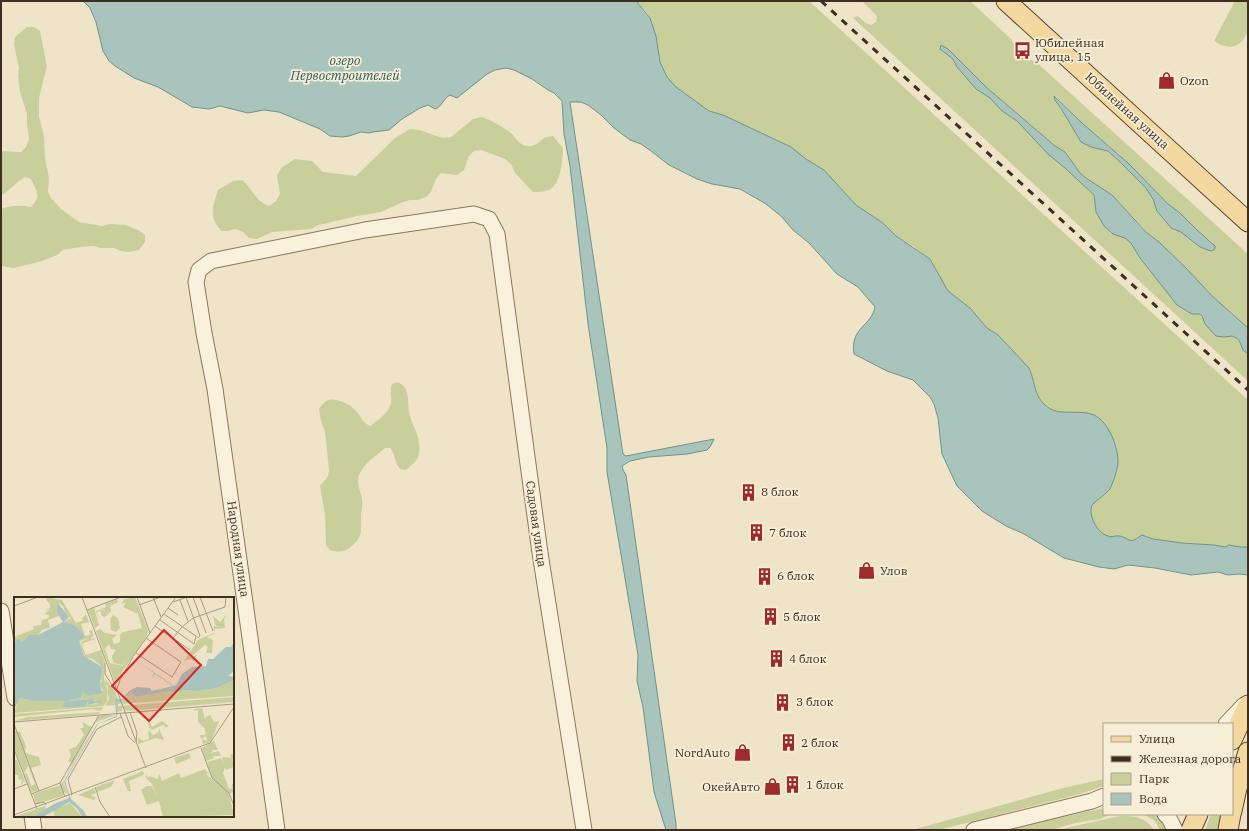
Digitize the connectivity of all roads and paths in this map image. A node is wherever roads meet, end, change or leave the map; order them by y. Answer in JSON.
{"nodes":[{"id":1,"x":1006,"y":1,"type":"edge"},
{"id":2,"x":489,"y":219,"type":"joint"},
{"id":3,"x":1248,"y":222,"type":"edge"},
{"id":4,"x":1,"y":619,"type":"edge"},
{"id":5,"x":14,"y":692,"type":"edge"},
{"id":6,"x":1248,"y":700,"type":"edge"},
{"id":7,"x":1248,"y":704,"type":"edge"},
{"id":8,"x":1227,"y":723,"type":"edge"},
{"id":9,"x":1233,"y":738,"type":"edge"},
{"id":10,"x":1248,"y":752,"type":"edge"},
{"id":11,"x":1100,"y":800,"type":"edge"},
{"id":12,"x":1233,"y":806,"type":"edge"},
{"id":13,"x":1166,"y":815,"type":"edge"},
{"id":14,"x":1198,"y":815,"type":"edge"},
{"id":15,"x":1231,"y":815,"type":"edge"},
{"id":16,"x":32,"y":817,"type":"edge"},
{"id":17,"x":34,"y":830,"type":"edge"},
{"id":18,"x":277,"y":830,"type":"edge"},
{"id":19,"x":584,"y":830,"type":"edge"},
{"id":20,"x":974,"y":830,"type":"edge"},
{"id":21,"x":1175,"y":830,"type":"edge"},
{"id":22,"x":1191,"y":830,"type":"edge"},
{"id":23,"x":1228,"y":830,"type":"edge"}],
"edges":[{"from":1,"to":3,"type":"main road","name":"Юбилейная улица"},
{"from":2,"to":18,"type":"street","name":"Народная улица"},
{"from":2,"to":19,"type":"street","name":"Садовая улица"},
{"from":4,"to":5,"type":"street"},
{"from":6,"to":8,"type":"street"},
{"from":7,"to":9,"type":"main road"},
{"from":10,"to":12,"type":"main road"},
{"from":11,"to":20,"type":"street"},
{"from":13,"to":21,"type":"street"},
{"from":14,"to":22,"type":"main road"},
{"from":15,"to":23,"type":"main road"},
{"from":16,"to":17,"type":"street"}]}
